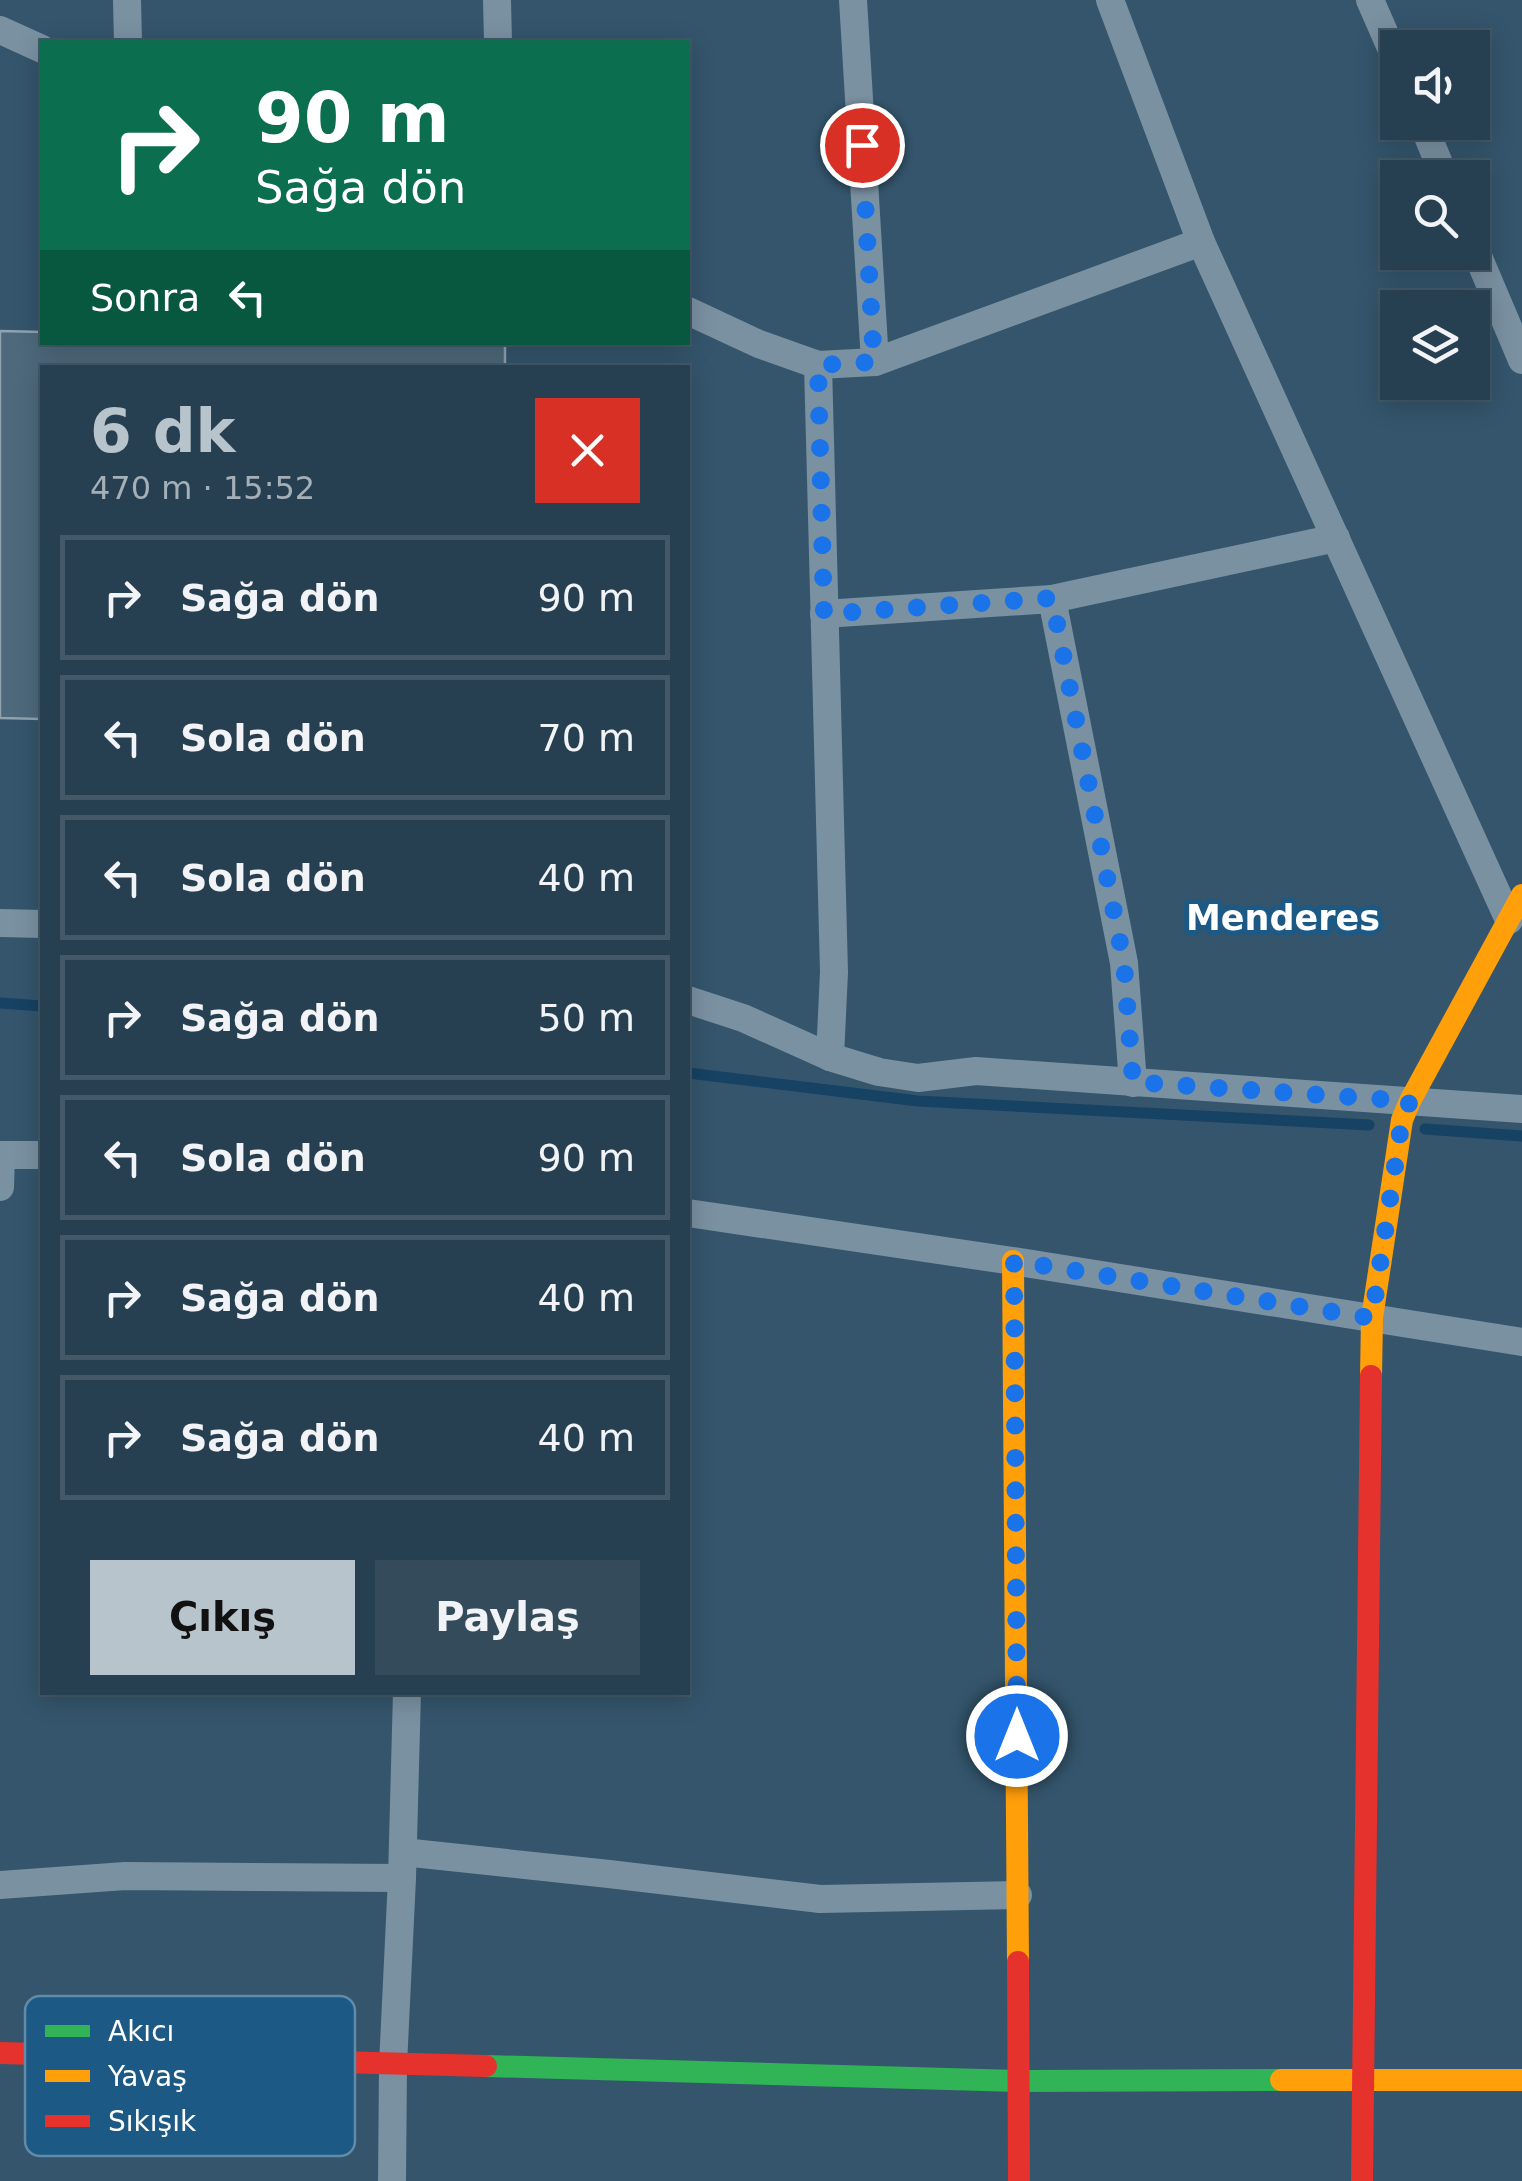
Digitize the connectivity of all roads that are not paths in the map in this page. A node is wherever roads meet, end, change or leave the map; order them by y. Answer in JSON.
{"nodes":[{"id":1,"x":127,"y":0,"type":"edge"},
{"id":2,"x":497,"y":0,"type":"edge"},
{"id":3,"x":854,"y":0,"type":"edge"},
{"id":4,"x":1110,"y":0,"type":"edge"},
{"id":5,"x":1370,"y":0,"type":"edge"},
{"id":6,"x":0,"y":30,"type":"edge"},
{"id":7,"x":1383,"y":30,"type":"edge"},
{"id":8,"x":128,"y":40,"type":"edge"},
{"id":9,"x":498,"y":40,"type":"edge"},
{"id":10,"x":40,"y":48,"type":"edge"},
{"id":11,"x":1201,"y":242,"type":"junction"},
{"id":12,"x":1484,"y":270,"type":"edge"},
{"id":13,"x":690,"y":313,"type":"edge"},
{"id":14,"x":1522,"y":360,"type":"edge"},
{"id":15,"x":874,"y":362,"type":"junction"},
{"id":16,"x":818,"y":365,"type":"junction"},
{"id":17,"x":1336,"y":538,"type":"junction"},
{"id":18,"x":1052,"y":598,"type":"junction"},
{"id":19,"x":824,"y":614,"type":"junction"},
{"id":20,"x":1515,"y":908,"type":"edge"},
{"id":21,"x":0,"y":923,"type":"edge"},
{"id":22,"x":40,"y":924,"type":"edge"},
{"id":23,"x":690,"y":1001,"type":"edge"},
{"id":24,"x":830,"y":1057,"type":"junction"},
{"id":25,"x":1133,"y":1082,"type":"junction"},
{"id":26,"x":1410,"y":1101,"type":"junction"},
{"id":27,"x":1522,"y":1109,"type":"edge"},
{"id":28,"x":0,"y":1155,"type":"edge"},
{"id":29,"x":40,"y":1155,"type":"edge"},
{"id":30,"x":0,"y":1186,"type":"edge"},
{"id":31,"x":690,"y":1213,"type":"edge"},
{"id":32,"x":1014,"y":1261,"type":"junction"},
{"id":33,"x":1372,"y":1318,"type":"junction"},
{"id":34,"x":1522,"y":1342,"type":"edge"},
{"id":35,"x":406,"y":1695,"type":"edge"},
{"id":36,"x":403,"y":1865,"type":"junction"},
{"id":37,"x":0,"y":1885,"type":"edge"},
{"id":38,"x":1018,"y":1895,"type":"junction"},
{"id":39,"x":0,"y":2052,"type":"edge"},
{"id":40,"x":25,"y":2053,"type":"edge"},
{"id":41,"x":355,"y":2064,"type":"edge"},
{"id":42,"x":393,"y":2065,"type":"junction"},
{"id":43,"x":1364,"y":2080,"type":"junction"},
{"id":44,"x":1522,"y":2080,"type":"edge"},
{"id":45,"x":1020,"y":2081,"type":"junction"},
{"id":46,"x":392,"y":2181,"type":"edge"},
{"id":47,"x":1019,"y":2181,"type":"edge"},
{"id":48,"x":1362,"y":2181,"type":"edge"}],
"edges":[{"from":1,"to":8,"type":"street"},
{"from":2,"to":9,"type":"street"},
{"from":3,"to":15,"type":"street"},
{"from":4,"to":11,"type":"street"},
{"from":5,"to":7,"type":"street"},
{"from":6,"to":10,"type":"street"},
{"from":11,"to":15,"type":"street"},
{"from":11,"to":17,"type":"street"},
{"from":12,"to":14,"type":"street"},
{"from":13,"to":16,"type":"street"},
{"from":15,"to":16,"type":"street"},
{"from":16,"to":19,"type":"street"},
{"from":17,"to":18,"type":"street"},
{"from":17,"to":20,"type":"street"},
{"from":18,"to":19,"type":"street"},
{"from":18,"to":25,"type":"street"},
{"from":19,"to":24,"type":"street"},
{"from":20,"to":26,"type":"street"},
{"from":21,"to":22,"type":"street"},
{"from":23,"to":24,"type":"street"},
{"from":24,"to":25,"type":"street"},
{"from":25,"to":26,"type":"street"},
{"from":26,"to":27,"type":"street"},
{"from":26,"to":33,"type":"street"},
{"from":28,"to":29,"type":"street"},
{"from":28,"to":30,"type":"street"},
{"from":31,"to":32,"type":"street"},
{"from":32,"to":33,"type":"street"},
{"from":32,"to":38,"type":"street"},
{"from":33,"to":34,"type":"street"},
{"from":33,"to":43,"type":"street"},
{"from":35,"to":36,"type":"street"},
{"from":36,"to":37,"type":"street"},
{"from":36,"to":38,"type":"street"},
{"from":36,"to":42,"type":"street"},
{"from":38,"to":45,"type":"street"},
{"from":39,"to":40,"type":"street"},
{"from":41,"to":42,"type":"street"},
{"from":42,"to":45,"type":"street"},
{"from":42,"to":46,"type":"street"},
{"from":43,"to":44,"type":"street"},
{"from":43,"to":45,"type":"street"},
{"from":43,"to":48,"type":"street"},
{"from":45,"to":47,"type":"street"}]}
